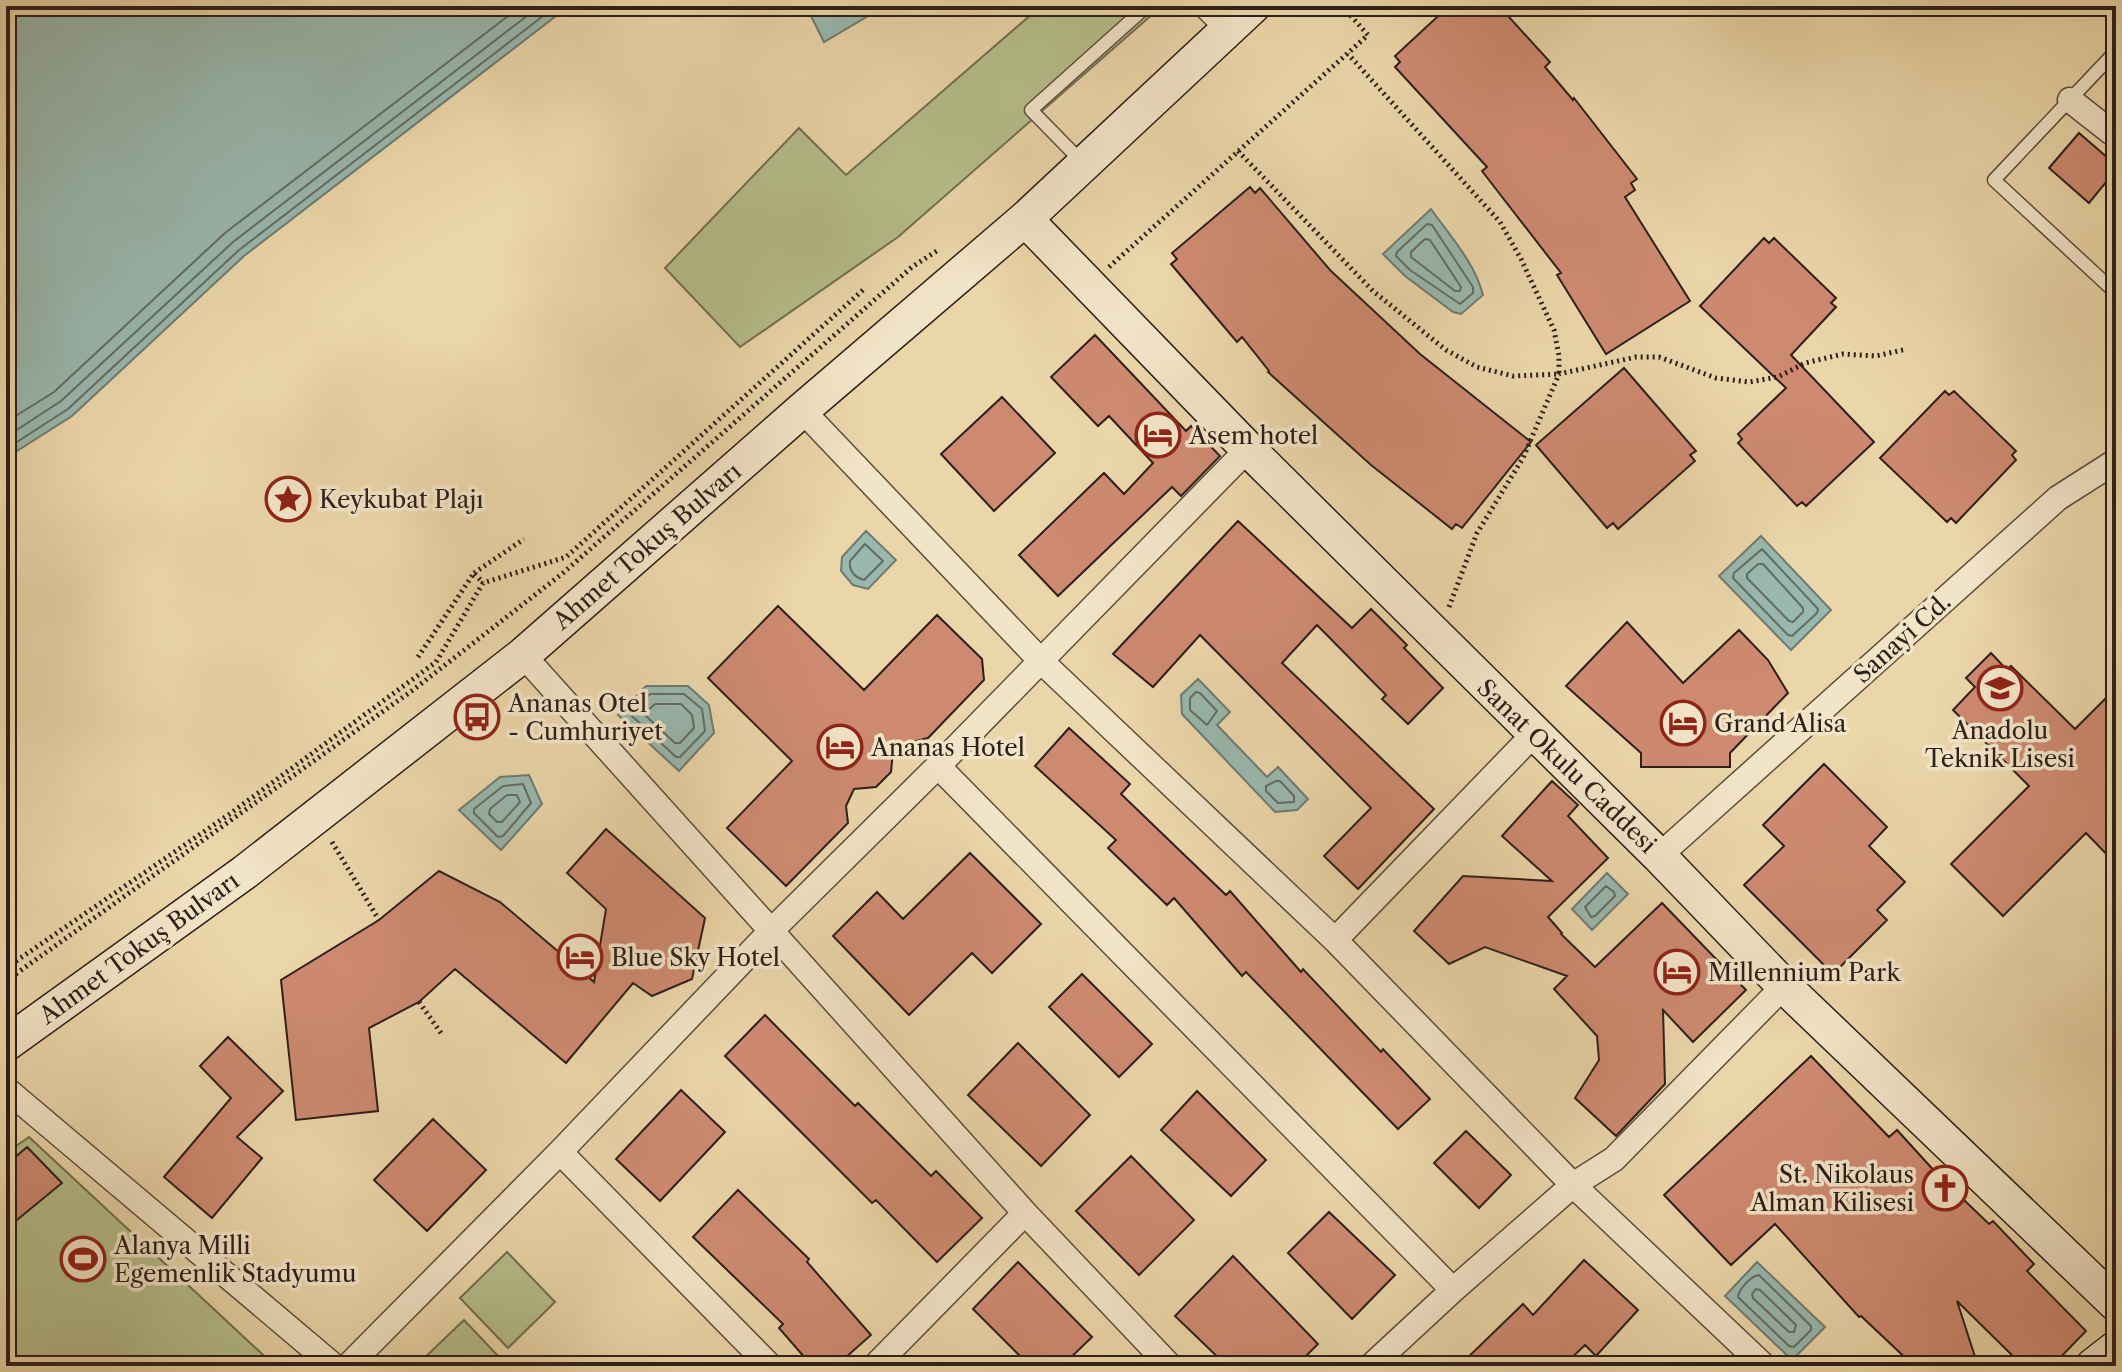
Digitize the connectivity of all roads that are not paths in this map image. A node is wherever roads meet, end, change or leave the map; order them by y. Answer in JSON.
{"nodes":[{"id":1,"x":1147,"y":6,"type":"edge"},
{"id":2,"x":1197,"y":6,"type":"edge"},
{"id":3,"x":1253,"y":6,"type":"edge"},
{"id":4,"x":1225,"y":33,"type":"junction"},
{"id":5,"x":2116,"y":51,"type":"edge"},
{"id":6,"x":2070,"y":100,"type":"junction"},
{"id":7,"x":2116,"y":136,"type":"edge"},
{"id":8,"x":1084,"y":164,"type":"junction"},
{"id":9,"x":1025,"y":219,"type":"junction"},
{"id":10,"x":2116,"y":293,"type":"edge"},
{"id":11,"x":802,"y":410,"type":"junction"},
{"id":12,"x":1248,"y":449,"type":"junction"},
{"id":13,"x":2116,"y":461,"type":"edge"},
{"id":14,"x":523,"y":655,"type":"junction"},
{"id":15,"x":1041,"y":661,"type":"junction"},
{"id":16,"x":1534,"y":734,"type":"junction"},
{"id":17,"x":938,"y":766,"type":"junction"},
{"id":18,"x":1659,"y":856,"type":"junction"},
{"id":19,"x":771,"y":931,"type":"junction"},
{"id":20,"x":1335,"y":940,"type":"junction"},
{"id":21,"x":1784,"y":986,"type":"junction"},
{"id":22,"x":6,"y":1044,"type":"edge"},
{"id":23,"x":6,"y":1089,"type":"edge"},
{"id":24,"x":560,"y":1152,"type":"junction"},
{"id":25,"x":1573,"y":1185,"type":"junction"},
{"id":26,"x":1025,"y":1213,"type":"junction"},
{"id":27,"x":1453,"y":1290,"type":"junction"},
{"id":28,"x":2116,"y":1304,"type":"edge"},
{"id":29,"x":2116,"y":1348,"type":"edge"},
{"id":30,"x":334,"y":1366,"type":"edge"},
{"id":31,"x":348,"y":1366,"type":"edge"},
{"id":32,"x":770,"y":1366,"type":"edge"},
{"id":33,"x":875,"y":1366,"type":"edge"},
{"id":34,"x":1170,"y":1366,"type":"edge"},
{"id":35,"x":1371,"y":1366,"type":"edge"},
{"id":36,"x":1764,"y":1366,"type":"edge"},
{"id":37,"x":2093,"y":1366,"type":"edge"}],
"edges":[{"from":1,"to":8,"type":"lane"},
{"from":2,"to":4,"type":"lane"},
{"from":3,"to":4,"type":"main road","name":"Ahmet Tokuş Bulvarı"},
{"from":4,"to":8,"type":"main road","name":"Ahmet Tokuş Bulvarı"},
{"from":5,"to":6,"type":"lane"},
{"from":6,"to":7,"type":"street"},
{"from":6,"to":10,"type":"lane"},
{"from":8,"to":9,"type":"main road","name":"Ahmet Tokuş Bulvarı"},
{"from":9,"to":11,"type":"main road","name":"Ahmet Tokuş Bulvarı"},
{"from":9,"to":12,"type":"main road","name":"Sanat Okulu Caddesi"},
{"from":11,"to":14,"type":"main road","name":"Ahmet Tokuş Bulvarı"},
{"from":11,"to":15,"type":"street"},
{"from":12,"to":15,"type":"street"},
{"from":12,"to":16,"type":"main road","name":"Sanat Okulu Caddesi"},
{"from":13,"to":18,"type":"street","name":"Sanayi Cd."},
{"from":14,"to":19,"type":"street"},
{"from":14,"to":22,"type":"main road","name":"Ahmet Tokuş Bulvarı"},
{"from":15,"to":17,"type":"street"},
{"from":15,"to":20,"type":"street"},
{"from":16,"to":18,"type":"main road","name":"Sanat Okulu Caddesi"},
{"from":16,"to":20,"type":"street"},
{"from":17,"to":19,"type":"street"},
{"from":17,"to":27,"type":"street"},
{"from":18,"to":21,"type":"main road","name":"Sanat Okulu Caddesi"},
{"from":19,"to":24,"type":"street"},
{"from":19,"to":26,"type":"street"},
{"from":20,"to":25,"type":"street"},
{"from":21,"to":25,"type":"street"},
{"from":21,"to":28,"type":"main road","name":"Sanat Okulu Caddesi"},
{"from":23,"to":30,"type":"street"},
{"from":24,"to":31,"type":"street"},
{"from":24,"to":32,"type":"street"},
{"from":25,"to":27,"type":"street"},
{"from":25,"to":36,"type":"street"},
{"from":26,"to":33,"type":"street"},
{"from":26,"to":34,"type":"street"},
{"from":27,"to":35,"type":"street"},
{"from":29,"to":37,"type":"main road"}]}
